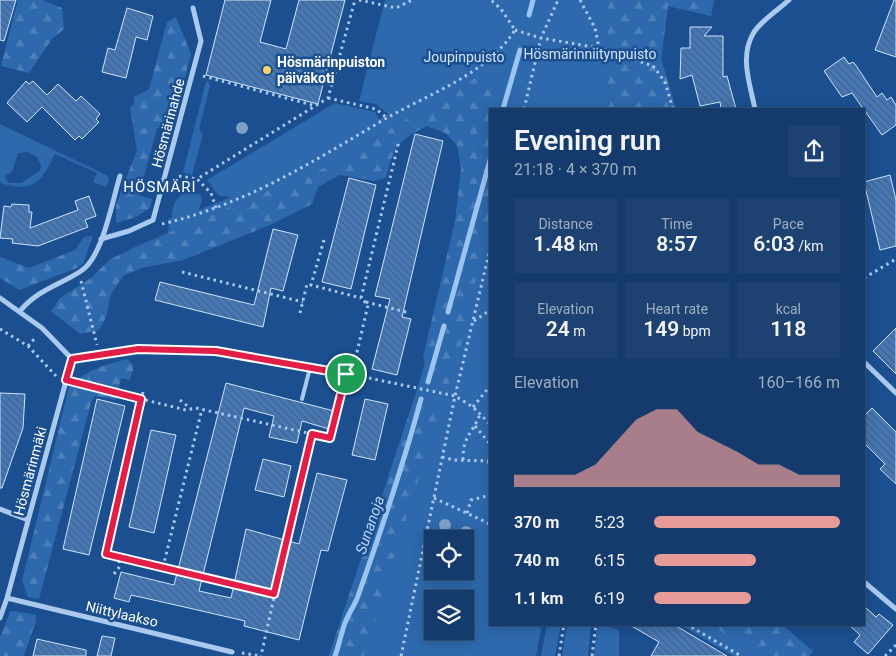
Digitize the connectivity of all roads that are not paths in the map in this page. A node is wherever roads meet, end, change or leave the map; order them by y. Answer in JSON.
{"nodes":[{"id":1,"x":789,"y":0,"type":"edge"},
{"id":2,"x":193,"y":8,"type":"dead end"},
{"id":3,"x":755,"y":108,"type":"edge"},
{"id":4,"x":120,"y":176,"type":"dead end"},
{"id":5,"x":101,"y":239,"type":"junction"},
{"id":6,"x":0,"y":298,"type":"edge"},
{"id":7,"x":20,"y":311,"type":"junction"},
{"id":8,"x":72,"y":359,"type":"junction"},
{"id":9,"x":865,"y":363,"type":"edge"},
{"id":10,"x":310,"y":368,"type":"junction"},
{"id":11,"x":361,"y":377,"type":"road end"},
{"id":12,"x":896,"y":392,"type":"edge"},
{"id":13,"x":302,"y":398,"type":"dead end"},
{"id":14,"x":0,"y":509,"type":"edge"},
{"id":15,"x":28,"y":520,"type":"junction"},
{"id":16,"x":865,"y":583,"type":"edge"},
{"id":17,"x":8,"y":598,"type":"junction"},
{"id":18,"x":896,"y":609,"type":"edge"},
{"id":19,"x":0,"y":618,"type":"edge"},
{"id":20,"x":232,"y":652,"type":"road end"}],
"edges":[{"from":1,"to":3,"type":"street"},
{"from":2,"to":5,"type":"street","name":"Hösmärinahde"},
{"from":4,"to":5,"type":"street"},
{"from":5,"to":7,"type":"street"},
{"from":6,"to":7,"type":"street"},
{"from":7,"to":8,"type":"street"},
{"from":8,"to":10,"type":"street"},
{"from":8,"to":15,"type":"street","name":"Hösmärinmäki"},
{"from":9,"to":12,"type":"street"},
{"from":10,"to":11,"type":"street"},
{"from":10,"to":13,"type":"lane"},
{"from":14,"to":15,"type":"street"},
{"from":15,"to":17,"type":"street","name":"Hösmärinmäki"},
{"from":16,"to":18,"type":"street"},
{"from":17,"to":19,"type":"street","name":"Hösmärinmäki"},
{"from":17,"to":20,"type":"street","name":"Niittylaakso"}]}
